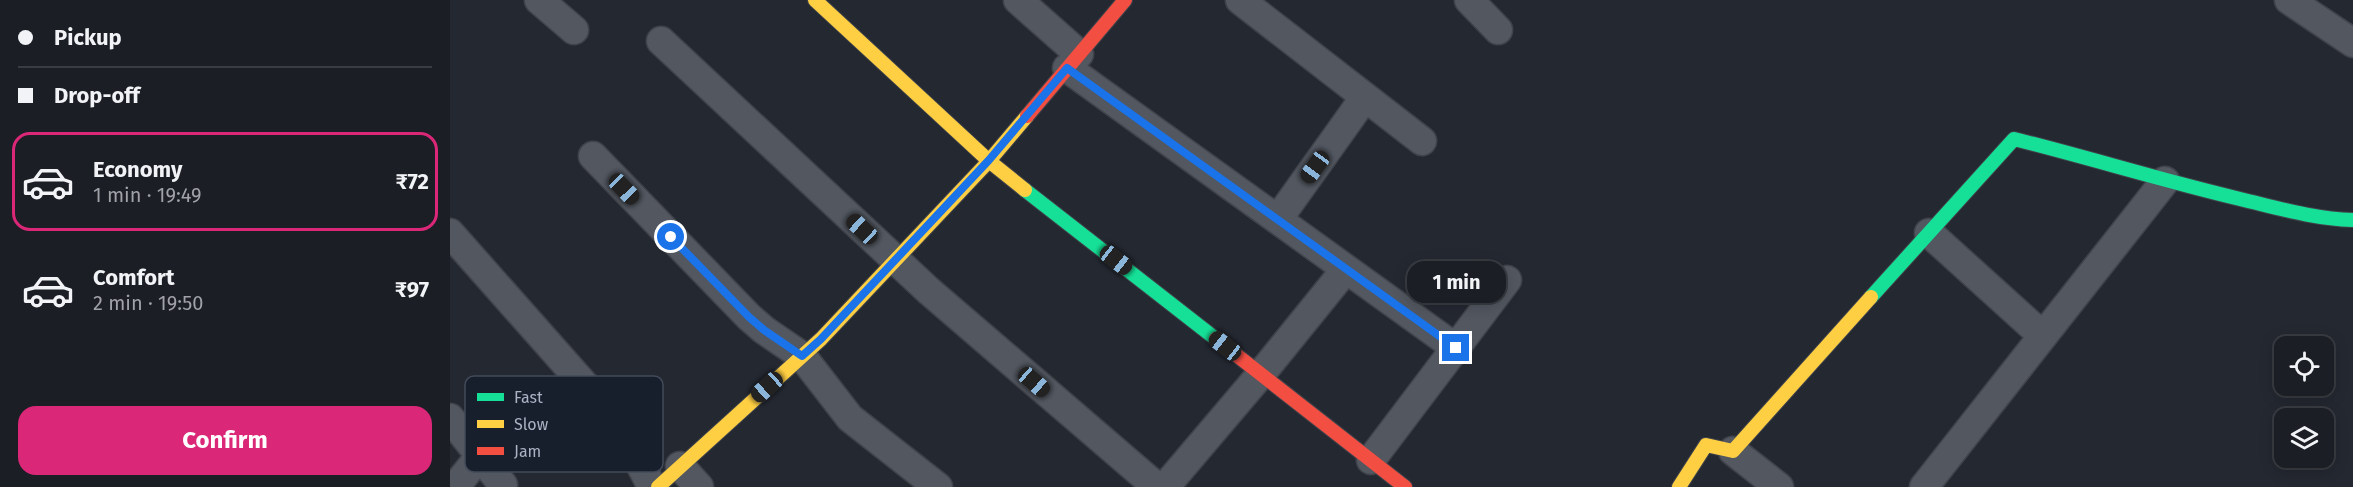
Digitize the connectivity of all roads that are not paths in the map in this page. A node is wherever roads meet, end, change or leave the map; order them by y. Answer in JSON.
{"nodes":[{"id":1,"x":539,"y":0,"type":"edge"},
{"id":2,"x":815,"y":0,"type":"edge"},
{"id":3,"x":1018,"y":0,"type":"edge"},
{"id":4,"x":1125,"y":0,"type":"edge"},
{"id":5,"x":1240,"y":0,"type":"edge"},
{"id":6,"x":1469,"y":0,"type":"edge"},
{"id":7,"x":2289,"y":0,"type":"edge"},
{"id":8,"x":574,"y":30,"type":"dead end"},
{"id":9,"x":1498,"y":30,"type":"dead end"},
{"id":10,"x":661,"y":41,"type":"dead end"},
{"id":11,"x":2353,"y":43,"type":"edge"},
{"id":12,"x":1073,"y":61,"type":"junction"},
{"id":13,"x":1365,"y":97,"type":"junction"},
{"id":14,"x":1422,"y":141,"type":"dead end"},
{"id":15,"x":593,"y":156,"type":"dead end"},
{"id":16,"x":989,"y":160,"type":"junction"},
{"id":17,"x":2165,"y":181,"type":"junction"},
{"id":18,"x":1278,"y":219,"type":"junction"},
{"id":19,"x":2353,"y":220,"type":"edge"},
{"id":20,"x":450,"y":233,"type":"edge"},
{"id":21,"x":1929,"y":233,"type":"junction"},
{"id":22,"x":895,"y":260,"type":"junction"},
{"id":23,"x":1346,"y":269,"type":"junction"},
{"id":24,"x":1507,"y":280,"type":"dead end"},
{"id":25,"x":2043,"y":336,"type":"junction"},
{"id":26,"x":1456,"y":348,"type":"junction"},
{"id":27,"x":802,"y":356,"type":"junction"},
{"id":28,"x":1261,"y":374,"type":"junction"},
{"id":29,"x":577,"y":376,"type":"edge"},
{"id":30,"x":450,"y":418,"type":"edge"},
{"id":31,"x":465,"y":437,"type":"edge"},
{"id":32,"x":1733,"y":451,"type":"junction"},
{"id":33,"x":1371,"y":460,"type":"junction"},
{"id":34,"x":680,"y":466,"type":"junction"},
{"id":35,"x":467,"y":472,"type":"edge"},
{"id":36,"x":493,"y":472,"type":"edge"},
{"id":37,"x":644,"y":472,"type":"edge"},
{"id":38,"x":503,"y":485,"type":"dead end"},
{"id":39,"x":455,"y":487,"type":"edge"},
{"id":40,"x":652,"y":487,"type":"edge"},
{"id":41,"x":658,"y":487,"type":"edge"},
{"id":42,"x":699,"y":487,"type":"edge"},
{"id":43,"x":938,"y":487,"type":"edge"},
{"id":44,"x":1157,"y":487,"type":"edge"},
{"id":45,"x":1165,"y":487,"type":"edge"},
{"id":46,"x":1406,"y":487,"type":"edge"},
{"id":47,"x":1680,"y":487,"type":"edge"},
{"id":48,"x":1779,"y":487,"type":"edge"},
{"id":49,"x":1924,"y":487,"type":"edge"}],
"edges":[{"from":1,"to":8,"type":"street"},
{"from":2,"to":16,"type":"street"},
{"from":3,"to":12,"type":"street"},
{"from":4,"to":12,"type":"street"},
{"from":5,"to":13,"type":"street"},
{"from":6,"to":9,"type":"street"},
{"from":7,"to":11,"type":"street"},
{"from":10,"to":22,"type":"street"},
{"from":12,"to":16,"type":"street"},
{"from":12,"to":18,"type":"street"},
{"from":13,"to":14,"type":"street"},
{"from":13,"to":18,"type":"street"},
{"from":15,"to":27,"type":"street"},
{"from":16,"to":22,"type":"street"},
{"from":16,"to":28,"type":"street"},
{"from":17,"to":19,"type":"street"},
{"from":17,"to":21,"type":"street"},
{"from":17,"to":25,"type":"street"},
{"from":18,"to":23,"type":"street"},
{"from":20,"to":29,"type":"street"},
{"from":21,"to":25,"type":"street"},
{"from":21,"to":32,"type":"street"},
{"from":22,"to":27,"type":"street"},
{"from":22,"to":44,"type":"street"},
{"from":23,"to":26,"type":"street"},
{"from":23,"to":28,"type":"street"},
{"from":24,"to":26,"type":"street"},
{"from":25,"to":49,"type":"street"},
{"from":26,"to":33,"type":"street"},
{"from":27,"to":34,"type":"street"},
{"from":27,"to":43,"type":"street"},
{"from":28,"to":33,"type":"street"},
{"from":28,"to":45,"type":"street"},
{"from":30,"to":31,"type":"street"},
{"from":32,"to":47,"type":"street"},
{"from":32,"to":48,"type":"street"},
{"from":33,"to":46,"type":"street"},
{"from":34,"to":41,"type":"street"},
{"from":34,"to":42,"type":"street"},
{"from":35,"to":39,"type":"street"},
{"from":36,"to":38,"type":"street"},
{"from":37,"to":40,"type":"street"}]}
